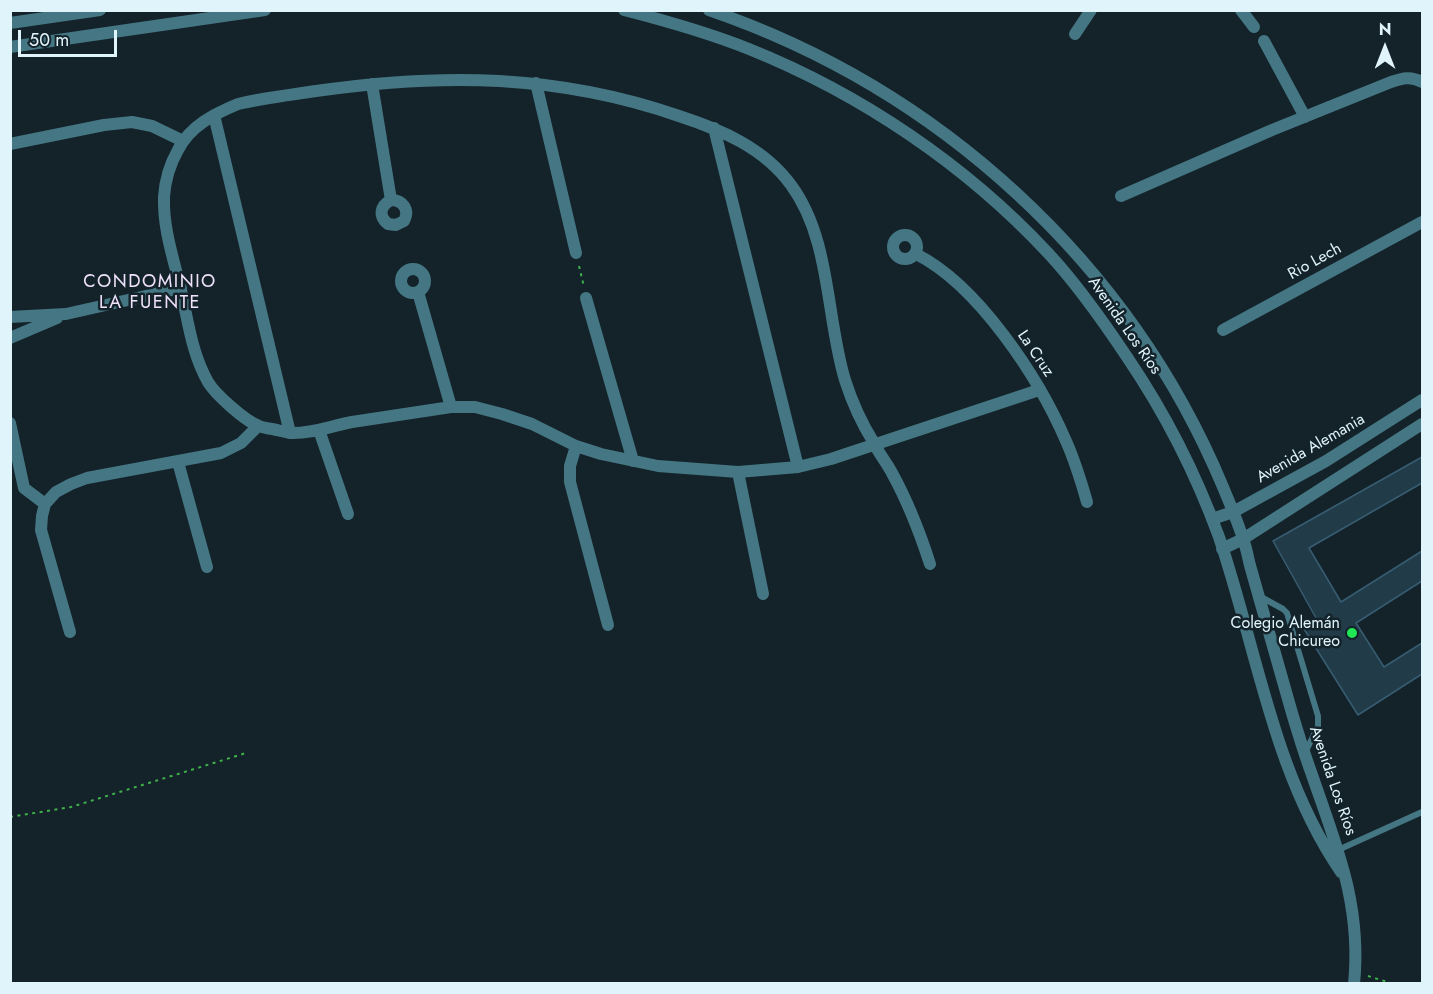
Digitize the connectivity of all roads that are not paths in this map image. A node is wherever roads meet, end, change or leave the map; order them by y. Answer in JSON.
{"nodes":[{"id":1,"x":100,"y":10,"type":"edge"},
{"id":2,"x":265,"y":10,"type":"edge"},
{"id":3,"x":624,"y":10,"type":"edge"},
{"id":4,"x":709,"y":10,"type":"edge"},
{"id":5,"x":1091,"y":10,"type":"edge"},
{"id":6,"x":1241,"y":10,"type":"edge"},
{"id":7,"x":185,"y":16,"type":"edge"},
{"id":8,"x":10,"y":23,"type":"edge"},
{"id":9,"x":1254,"y":27,"type":"dead end"},
{"id":10,"x":1075,"y":34,"type":"dead end"},
{"id":11,"x":783,"y":39,"type":"junction"},
{"id":12,"x":1264,"y":41,"type":"dead end"},
{"id":13,"x":10,"y":47,"type":"edge"},
{"id":14,"x":772,"y":59,"type":"junction"},
{"id":15,"x":1422,"y":82,"type":"edge"},
{"id":16,"x":536,"y":83,"type":"junction"},
{"id":17,"x":372,"y":84,"type":"junction"},
{"id":18,"x":214,"y":115,"type":"junction"},
{"id":19,"x":1305,"y":117,"type":"junction"},
{"id":20,"x":714,"y":128,"type":"junction"},
{"id":21,"x":183,"y":141,"type":"junction"},
{"id":22,"x":10,"y":144,"type":"edge"},
{"id":23,"x":1121,"y":196,"type":"dead end"},
{"id":24,"x":391,"y":200,"type":"dead end"},
{"id":25,"x":1422,"y":222,"type":"edge"},
{"id":26,"x":1063,"y":239,"type":"junction"},
{"id":27,"x":576,"y":253,"type":"road end"},
{"id":28,"x":1048,"y":253,"type":"junction"},
{"id":29,"x":916,"y":254,"type":"dead end"},
{"id":30,"x":181,"y":288,"type":"junction"},
{"id":31,"x":418,"y":292,"type":"dead end"},
{"id":32,"x":586,"y":298,"type":"road end"},
{"id":33,"x":66,"y":314,"type":"junction"},
{"id":34,"x":10,"y":317,"type":"edge"},
{"id":35,"x":1223,"y":330,"type":"dead end"},
{"id":36,"x":10,"y":338,"type":"edge"},
{"id":37,"x":1040,"y":390,"type":"junction"},
{"id":38,"x":1422,"y":400,"type":"edge"},
{"id":39,"x":451,"y":407,"type":"junction"},
{"id":40,"x":10,"y":423,"type":"edge"},
{"id":41,"x":1422,"y":424,"type":"edge"},
{"id":42,"x":258,"y":426,"type":"junction"},
{"id":43,"x":319,"y":430,"type":"junction"},
{"id":44,"x":290,"y":433,"type":"junction"},
{"id":45,"x":874,"y":445,"type":"junction"},
{"id":46,"x":576,"y":446,"type":"junction"},
{"id":47,"x":633,"y":461,"type":"junction"},
{"id":48,"x":1326,"y":461,"type":"junction"},
{"id":49,"x":178,"y":462,"type":"junction"},
{"id":50,"x":798,"y":466,"type":"junction"},
{"id":51,"x":738,"y":472,"type":"junction"},
{"id":52,"x":1335,"y":479,"type":"junction"},
{"id":53,"x":1087,"y":502,"type":"dead end"},
{"id":54,"x":45,"y":504,"type":"junction"},
{"id":55,"x":1233,"y":512,"type":"junction"},
{"id":56,"x":348,"y":514,"type":"dead end"},
{"id":57,"x":1212,"y":519,"type":"junction"},
{"id":58,"x":1243,"y":539,"type":"junction"},
{"id":59,"x":1222,"y":549,"type":"junction"},
{"id":60,"x":930,"y":564,"type":"dead end"},
{"id":61,"x":207,"y":567,"type":"dead end"},
{"id":62,"x":763,"y":594,"type":"dead end"},
{"id":63,"x":1259,"y":596,"type":"junction"},
{"id":64,"x":608,"y":625,"type":"dead end"},
{"id":65,"x":70,"y":632,"type":"dead end"},
{"id":66,"x":1305,"y":754,"type":"junction"},
{"id":67,"x":1311,"y":773,"type":"junction"},
{"id":68,"x":1294,"y":780,"type":"junction"},
{"id":69,"x":1422,"y":812,"type":"edge"},
{"id":70,"x":1338,"y":850,"type":"junction"},
{"id":71,"x":1347,"y":882,"type":"junction"},
{"id":72,"x":1355,"y":978,"type":"edge"}],
"edges":[{"from":1,"to":8,"type":"street"},
{"from":2,"to":7,"type":"street"},
{"from":3,"to":14,"type":"street","name":"Avenida Los Ríos"},
{"from":4,"to":11,"type":"street","name":"Avenida Los Ríos"},
{"from":5,"to":10,"type":"street"},
{"from":6,"to":9,"type":"street"},
{"from":7,"to":13,"type":"street"},
{"from":11,"to":14,"type":"street"},
{"from":11,"to":26,"type":"street","name":"Avenida Los Ríos"},
{"from":12,"to":19,"type":"street"},
{"from":14,"to":28,"type":"street","name":"Avenida Los Ríos"},
{"from":15,"to":19,"type":"street"},
{"from":16,"to":17,"type":"street"},
{"from":16,"to":20,"type":"street"},
{"from":16,"to":27,"type":"street"},
{"from":17,"to":18,"type":"street"},
{"from":17,"to":24,"type":"street"},
{"from":18,"to":21,"type":"street"},
{"from":18,"to":44,"type":"street"},
{"from":19,"to":23,"type":"street"},
{"from":20,"to":45,"type":"street"},
{"from":20,"to":50,"type":"street"},
{"from":21,"to":22,"type":"street"},
{"from":21,"to":30,"type":"street"},
{"from":25,"to":35,"type":"street","name":"Rio Lech"},
{"from":26,"to":28,"type":"street"},
{"from":26,"to":55,"type":"street","name":"Avenida Los Ríos"},
{"from":28,"to":57,"type":"street","name":"Avenida Los Ríos"},
{"from":29,"to":37,"type":"street","name":"La Cruz"},
{"from":30,"to":33,"type":"street"},
{"from":30,"to":42,"type":"street"},
{"from":31,"to":39,"type":"street"},
{"from":32,"to":47,"type":"street"},
{"from":33,"to":34,"type":"street"},
{"from":33,"to":36,"type":"street"},
{"from":37,"to":45,"type":"street"},
{"from":37,"to":53,"type":"street","name":"La Cruz"},
{"from":38,"to":48,"type":"street","name":"Avenida Alemania"},
{"from":39,"to":43,"type":"street"},
{"from":39,"to":46,"type":"street"},
{"from":40,"to":54,"type":"street"},
{"from":41,"to":52,"type":"street"},
{"from":42,"to":44,"type":"street"},
{"from":42,"to":49,"type":"street"},
{"from":43,"to":44,"type":"street"},
{"from":43,"to":56,"type":"street"},
{"from":45,"to":50,"type":"street"},
{"from":45,"to":60,"type":"street"},
{"from":46,"to":47,"type":"street"},
{"from":46,"to":64,"type":"street"},
{"from":47,"to":51,"type":"street"},
{"from":48,"to":52,"type":"street"},
{"from":48,"to":55,"type":"street","name":"Avenida Alemania"},
{"from":49,"to":54,"type":"street"},
{"from":49,"to":61,"type":"street"},
{"from":50,"to":51,"type":"street"},
{"from":51,"to":62,"type":"street"},
{"from":52,"to":58,"type":"street"},
{"from":54,"to":65,"type":"street"},
{"from":55,"to":57,"type":"street","name":"Avenida Alemania"},
{"from":55,"to":58,"type":"street","name":"Avenida Los Ríos"},
{"from":57,"to":59,"type":"street","name":"Avenida Los Ríos"},
{"from":58,"to":59,"type":"street"},
{"from":58,"to":63,"type":"street","name":"Avenida Los Ríos"},
{"from":59,"to":68,"type":"street","name":"Avenida Los Ríos"},
{"from":63,"to":66,"type":"street","name":"Avenida Los Ríos"},
{"from":63,"to":66,"type":"lane"},
{"from":66,"to":67,"type":"street","name":"Avenida Los Ríos"},
{"from":67,"to":68,"type":"street"},
{"from":67,"to":70,"type":"street","name":"Avenida Los Ríos"},
{"from":68,"to":71,"type":"street","name":"Avenida Los Ríos"},
{"from":69,"to":70,"type":"lane"},
{"from":70,"to":71,"type":"street","name":"Avenida Los Ríos"},
{"from":71,"to":72,"type":"street","name":"Avenida Los Ríos"}]}
